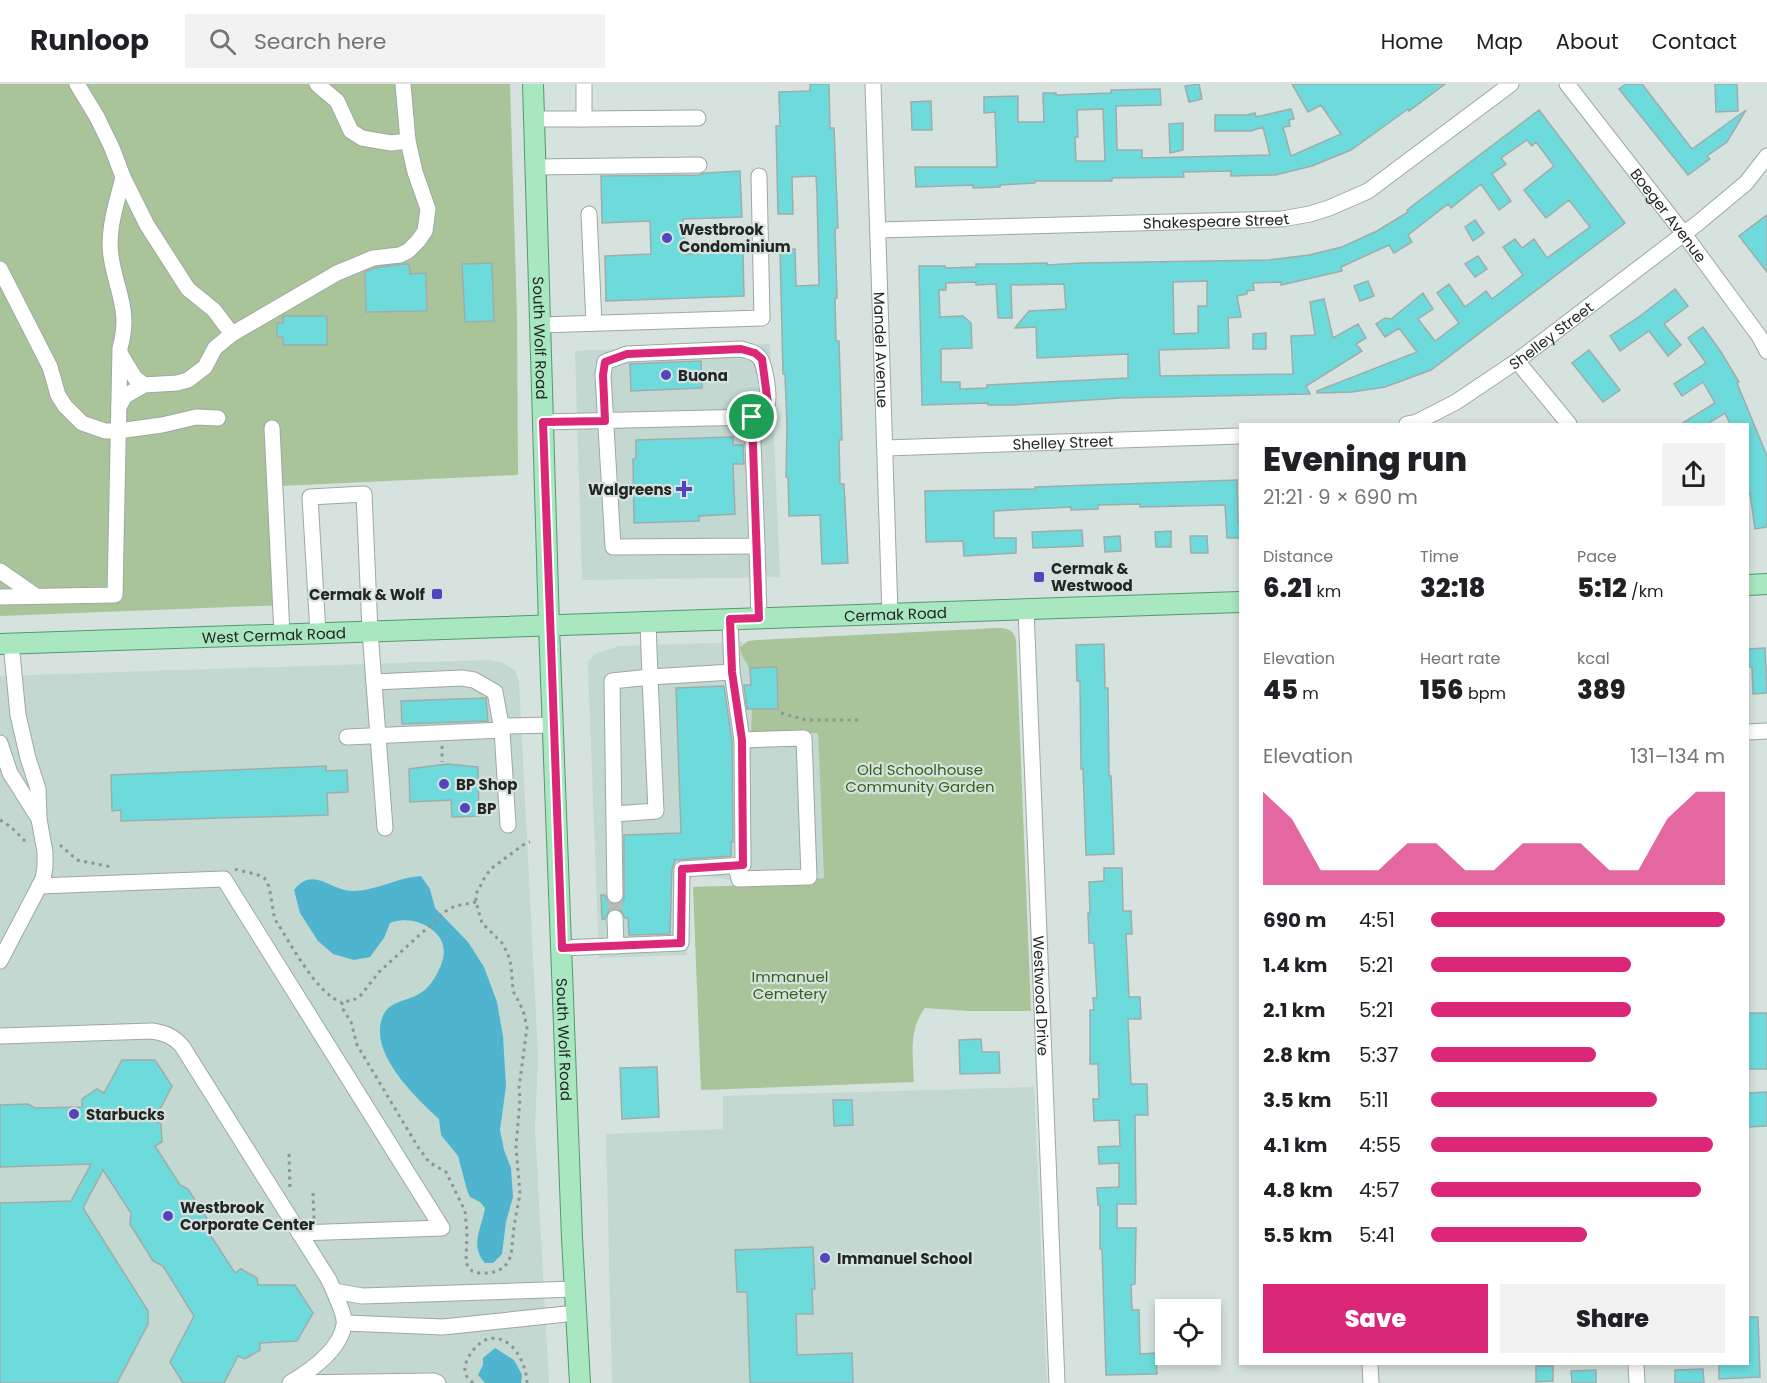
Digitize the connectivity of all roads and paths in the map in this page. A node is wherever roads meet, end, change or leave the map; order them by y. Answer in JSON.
{"nodes":[{"id":1,"x":77,"y":84,"type":"edge"},
{"id":2,"x":316,"y":84,"type":"edge"},
{"id":3,"x":403,"y":84,"type":"edge"},
{"id":4,"x":533,"y":84,"type":"edge"},
{"id":5,"x":584,"y":84,"type":"edge"},
{"id":6,"x":873,"y":84,"type":"edge"},
{"id":7,"x":1512,"y":84,"type":"edge"},
{"id":8,"x":1567,"y":84,"type":"edge"},
{"id":9,"x":698,"y":118,"type":"dead end"},
{"id":10,"x":534,"y":119,"type":"junction"},
{"id":11,"x":584,"y":119,"type":"junction"},
{"id":12,"x":408,"y":141,"type":"junction"},
{"id":13,"x":1767,"y":156,"type":"edge"},
{"id":14,"x":699,"y":165,"type":"dead end"},
{"id":15,"x":535,"y":167,"type":"junction"},
{"id":16,"x":759,"y":176,"type":"dead end"},
{"id":17,"x":123,"y":177,"type":"junction"},
{"id":18,"x":590,"y":214,"type":"dead end"},
{"id":19,"x":878,"y":230,"type":"junction"},
{"id":20,"x":1684,"y":234,"type":"junction"},
{"id":21,"x":0,"y":269,"type":"edge"},
{"id":22,"x":594,"y":323,"type":"junction"},
{"id":23,"x":540,"y":325,"type":"junction"},
{"id":24,"x":231,"y":334,"type":"junction"},
{"id":25,"x":1767,"y":351,"type":"edge"},
{"id":26,"x":120,"y":354,"type":"junction"},
{"id":27,"x":1517,"y":361,"type":"junction"},
{"id":28,"x":144,"y":385,"type":"junction"},
{"id":29,"x":119,"y":407,"type":"junction"},
{"id":30,"x":752,"y":417,"type":"junction"},
{"id":31,"x":218,"y":418,"type":"dead end"},
{"id":32,"x":605,"y":421,"type":"junction"},
{"id":33,"x":543,"y":422,"type":"junction"},
{"id":34,"x":1412,"y":423,"type":"edge"},
{"id":35,"x":1568,"y":423,"type":"edge"},
{"id":36,"x":272,"y":428,"type":"dead end"},
{"id":37,"x":118,"y":430,"type":"junction"},
{"id":38,"x":1239,"y":436,"type":"edge"},
{"id":39,"x":886,"y":448,"type":"junction"},
{"id":40,"x":757,"y":546,"type":"junction"},
{"id":41,"x":0,"y":571,"type":"edge"},
{"id":42,"x":1767,"y":584,"type":"edge"},
{"id":43,"x":1749,"y":585,"type":"edge"},
{"id":44,"x":36,"y":596,"type":"junction"},
{"id":45,"x":0,"y":597,"type":"edge"},
{"id":46,"x":1239,"y":602,"type":"edge"},
{"id":47,"x":1026,"y":609,"type":"junction"},
{"id":48,"x":890,"y":614,"type":"junction"},
{"id":49,"x":759,"y":618,"type":"junction"},
{"id":50,"x":730,"y":619,"type":"junction"},
{"id":51,"x":648,"y":622,"type":"junction"},
{"id":52,"x":549,"y":626,"type":"junction"},
{"id":53,"x":370,"y":631,"type":"junction"},
{"id":54,"x":318,"y":633,"type":"junction"},
{"id":55,"x":282,"y":634,"type":"junction"},
{"id":56,"x":6,"y":643,"type":"edge"},
{"id":57,"x":732,"y":672,"type":"junction"},
{"id":58,"x":650,"y":677,"type":"junction"},
{"id":59,"x":374,"y":682,"type":"junction"},
{"id":60,"x":781,"y":713,"type":"dead end"},
{"id":61,"x":858,"y":720,"type":"dead end"},
{"id":62,"x":553,"y":725,"type":"junction"},
{"id":63,"x":502,"y":728,"type":"junction"},
{"id":64,"x":1767,"y":731,"type":"edge"},
{"id":65,"x":1749,"y":732,"type":"edge"},
{"id":66,"x":378,"y":735,"type":"junction"},
{"id":67,"x":347,"y":736,"type":"dead end"},
{"id":68,"x":742,"y":740,"type":"junction"},
{"id":69,"x":0,"y":743,"type":"edge"},
{"id":70,"x":614,"y":814,"type":"junction"},
{"id":71,"x":39,"y":819,"type":"junction"},
{"id":72,"x":0,"y":820,"type":"edge"},
{"id":73,"x":508,"y":825,"type":"dead end"},
{"id":74,"x":385,"y":828,"type":"dead end"},
{"id":75,"x":530,"y":842,"type":"dead end"},
{"id":76,"x":55,"y":843,"type":"dead end"},
{"id":77,"x":32,"y":846,"type":"dead end"},
{"id":78,"x":736,"y":866,"type":"junction"},
{"id":79,"x":121,"y":867,"type":"dead end"},
{"id":80,"x":232,"y":868,"type":"dead end"},
{"id":81,"x":39,"y":886,"type":"junction"},
{"id":82,"x":615,"y":895,"type":"tunnel mouth"},
{"id":83,"x":476,"y":902,"type":"junction"},
{"id":84,"x":615,"y":918,"type":"tunnel mouth"},
{"id":85,"x":616,"y":946,"type":"junction"},
{"id":86,"x":562,"y":948,"type":"junction"},
{"id":87,"x":0,"y":961,"type":"edge"},
{"id":88,"x":341,"y":1002,"type":"junction"},
{"id":89,"x":0,"y":1036,"type":"edge"},
{"id":90,"x":290,"y":1154,"type":"dead end"},
{"id":91,"x":313,"y":1193,"type":"dead end"},
{"id":92,"x":290,"y":1194,"type":"dead end"},
{"id":93,"x":307,"y":1233,"type":"junction"},
{"id":94,"x":575,"y":1289,"type":"junction"},
{"id":95,"x":334,"y":1291,"type":"junction"},
{"id":96,"x":362,"y":1296,"type":"junction"},
{"id":97,"x":576,"y":1313,"type":"junction"},
{"id":98,"x":343,"y":1318,"type":"junction"},
{"id":99,"x":1370,"y":1365,"type":"edge"},
{"id":100,"x":1636,"y":1365,"type":"edge"},
{"id":101,"x":290,"y":1383,"type":"edge"},
{"id":102,"x":438,"y":1383,"type":"edge"},
{"id":103,"x":473,"y":1383,"type":"edge"},
{"id":104,"x":527,"y":1383,"type":"edge"},
{"id":105,"x":580,"y":1383,"type":"edge"},
{"id":106,"x":1057,"y":1383,"type":"edge"},
{"id":107,"x":1371,"y":1383,"type":"edge"},
{"id":108,"x":1637,"y":1383,"type":"edge"}],
"edges":[{"from":1,"to":17,"type":"street"},
{"from":2,"to":12,"type":"street"},
{"from":3,"to":12,"type":"street"},
{"from":4,"to":10,"type":"main road","name":"South Wolf Road"},
{"from":5,"to":11,"type":"street"},
{"from":6,"to":19,"type":"street","name":"Mandel Avenue"},
{"from":7,"to":19,"type":"street","name":"Shakespeare Street"},
{"from":8,"to":20,"type":"street","name":"Boeger Avenue"},
{"from":9,"to":11,"type":"street"},
{"from":10,"to":11,"type":"street"},
{"from":10,"to":15,"type":"main road","name":"South Wolf Road"},
{"from":12,"to":24,"type":"street"},
{"from":13,"to":20,"type":"street","name":"Shelley Street"},
{"from":14,"to":15,"type":"street"},
{"from":15,"to":23,"type":"main road","name":"South Wolf Road"},
{"from":16,"to":22,"type":"street"},
{"from":17,"to":24,"type":"street"},
{"from":17,"to":26,"type":"street"},
{"from":18,"to":22,"type":"street"},
{"from":19,"to":39,"type":"street","name":"Mandel Avenue"},
{"from":20,"to":25,"type":"street","name":"Boeger Avenue"},
{"from":20,"to":27,"type":"street","name":"Shelley Street"},
{"from":21,"to":37,"type":"street"},
{"from":22,"to":23,"type":"street"},
{"from":23,"to":33,"type":"main road","name":"South Wolf Road"},
{"from":24,"to":28,"type":"street"},
{"from":26,"to":28,"type":"street"},
{"from":26,"to":29,"type":"street"},
{"from":27,"to":34,"type":"street","name":"Shelley Street"},
{"from":27,"to":35,"type":"street"},
{"from":28,"to":29,"type":"street"},
{"from":29,"to":37,"type":"street"},
{"from":30,"to":32,"type":"street"},
{"from":30,"to":32,"type":"street"},
{"from":30,"to":40,"type":"street"},
{"from":31,"to":37,"type":"street"},
{"from":32,"to":33,"type":"street"},
{"from":32,"to":40,"type":"street"},
{"from":33,"to":52,"type":"main road","name":"South Wolf Road"},
{"from":36,"to":55,"type":"street"},
{"from":37,"to":44,"type":"street"},
{"from":38,"to":39,"type":"street","name":"Shelley Street"},
{"from":39,"to":48,"type":"street","name":"Mandel Avenue"},
{"from":40,"to":49,"type":"street"},
{"from":41,"to":44,"type":"street"},
{"from":42,"to":43,"type":"main road"},
{"from":44,"to":45,"type":"street"},
{"from":46,"to":47,"type":"main road","name":"Cermak Road"},
{"from":47,"to":48,"type":"main road","name":"Cermak Road"},
{"from":47,"to":106,"type":"street","name":"Westwood Drive"},
{"from":48,"to":49,"type":"main road","name":"Cermak Road"},
{"from":49,"to":50,"type":"main road","name":"Cermak Road"},
{"from":50,"to":51,"type":"main road","name":"Cermak Road"},
{"from":50,"to":57,"type":"street"},
{"from":51,"to":52,"type":"main road","name":"Cermak Road"},
{"from":51,"to":58,"type":"street"},
{"from":52,"to":53,"type":"main road","name":"West Cermak Road"},
{"from":52,"to":62,"type":"main road","name":"South Wolf Road"},
{"from":53,"to":54,"type":"main road","name":"West Cermak Road"},
{"from":53,"to":54,"type":"street"},
{"from":53,"to":59,"type":"street"},
{"from":54,"to":55,"type":"main road","name":"West Cermak Road"},
{"from":55,"to":56,"type":"main road","name":"West Cermak Road"},
{"from":56,"to":71,"type":"street"},
{"from":57,"to":58,"type":"street"},
{"from":57,"to":68,"type":"street"},
{"from":58,"to":70,"type":"street"},
{"from":58,"to":70,"type":"street"},
{"from":59,"to":63,"type":"street"},
{"from":59,"to":66,"type":"street"},
{"from":60,"to":61,"type":"path"},
{"from":62,"to":63,"type":"street"},
{"from":62,"to":86,"type":"main road","name":"South Wolf Road"},
{"from":63,"to":66,"type":"street"},
{"from":63,"to":73,"type":"street"},
{"from":64,"to":65,"type":"street"},
{"from":66,"to":67,"type":"street"},
{"from":66,"to":74,"type":"street"},
{"from":68,"to":78,"type":"street"},
{"from":68,"to":78,"type":"street"},
{"from":69,"to":71,"type":"street"},
{"from":70,"to":82,"type":"street"},
{"from":71,"to":81,"type":"street"},
{"from":72,"to":77,"type":"path"},
{"from":75,"to":83,"type":"path"},
{"from":76,"to":79,"type":"path"},
{"from":78,"to":85,"type":"street"},
{"from":80,"to":88,"type":"path"},
{"from":81,"to":87,"type":"street"},
{"from":81,"to":93,"type":"street"},
{"from":83,"to":88,"type":"path"},
{"from":83,"to":88,"type":"path"},
{"from":84,"to":85,"type":"street"},
{"from":85,"to":86,"type":"street"},
{"from":86,"to":94,"type":"main road","name":"South Wolf Road"},
{"from":89,"to":93,"type":"street"},
{"from":90,"to":92,"type":"path"},
{"from":91,"to":93,"type":"path"},
{"from":93,"to":95,"type":"street"},
{"from":94,"to":96,"type":"street"},
{"from":94,"to":97,"type":"main road","name":"South Wolf Road"},
{"from":95,"to":96,"type":"street"},
{"from":95,"to":98,"type":"street"},
{"from":96,"to":98,"type":"street"},
{"from":97,"to":98,"type":"street"},
{"from":97,"to":105,"type":"main road","name":"South Wolf Road"},
{"from":98,"to":101,"type":"street"},
{"from":99,"to":107,"type":"street"},
{"from":100,"to":108,"type":"street"},
{"from":101,"to":102,"type":"street"},
{"from":103,"to":104,"type":"path"}]}
